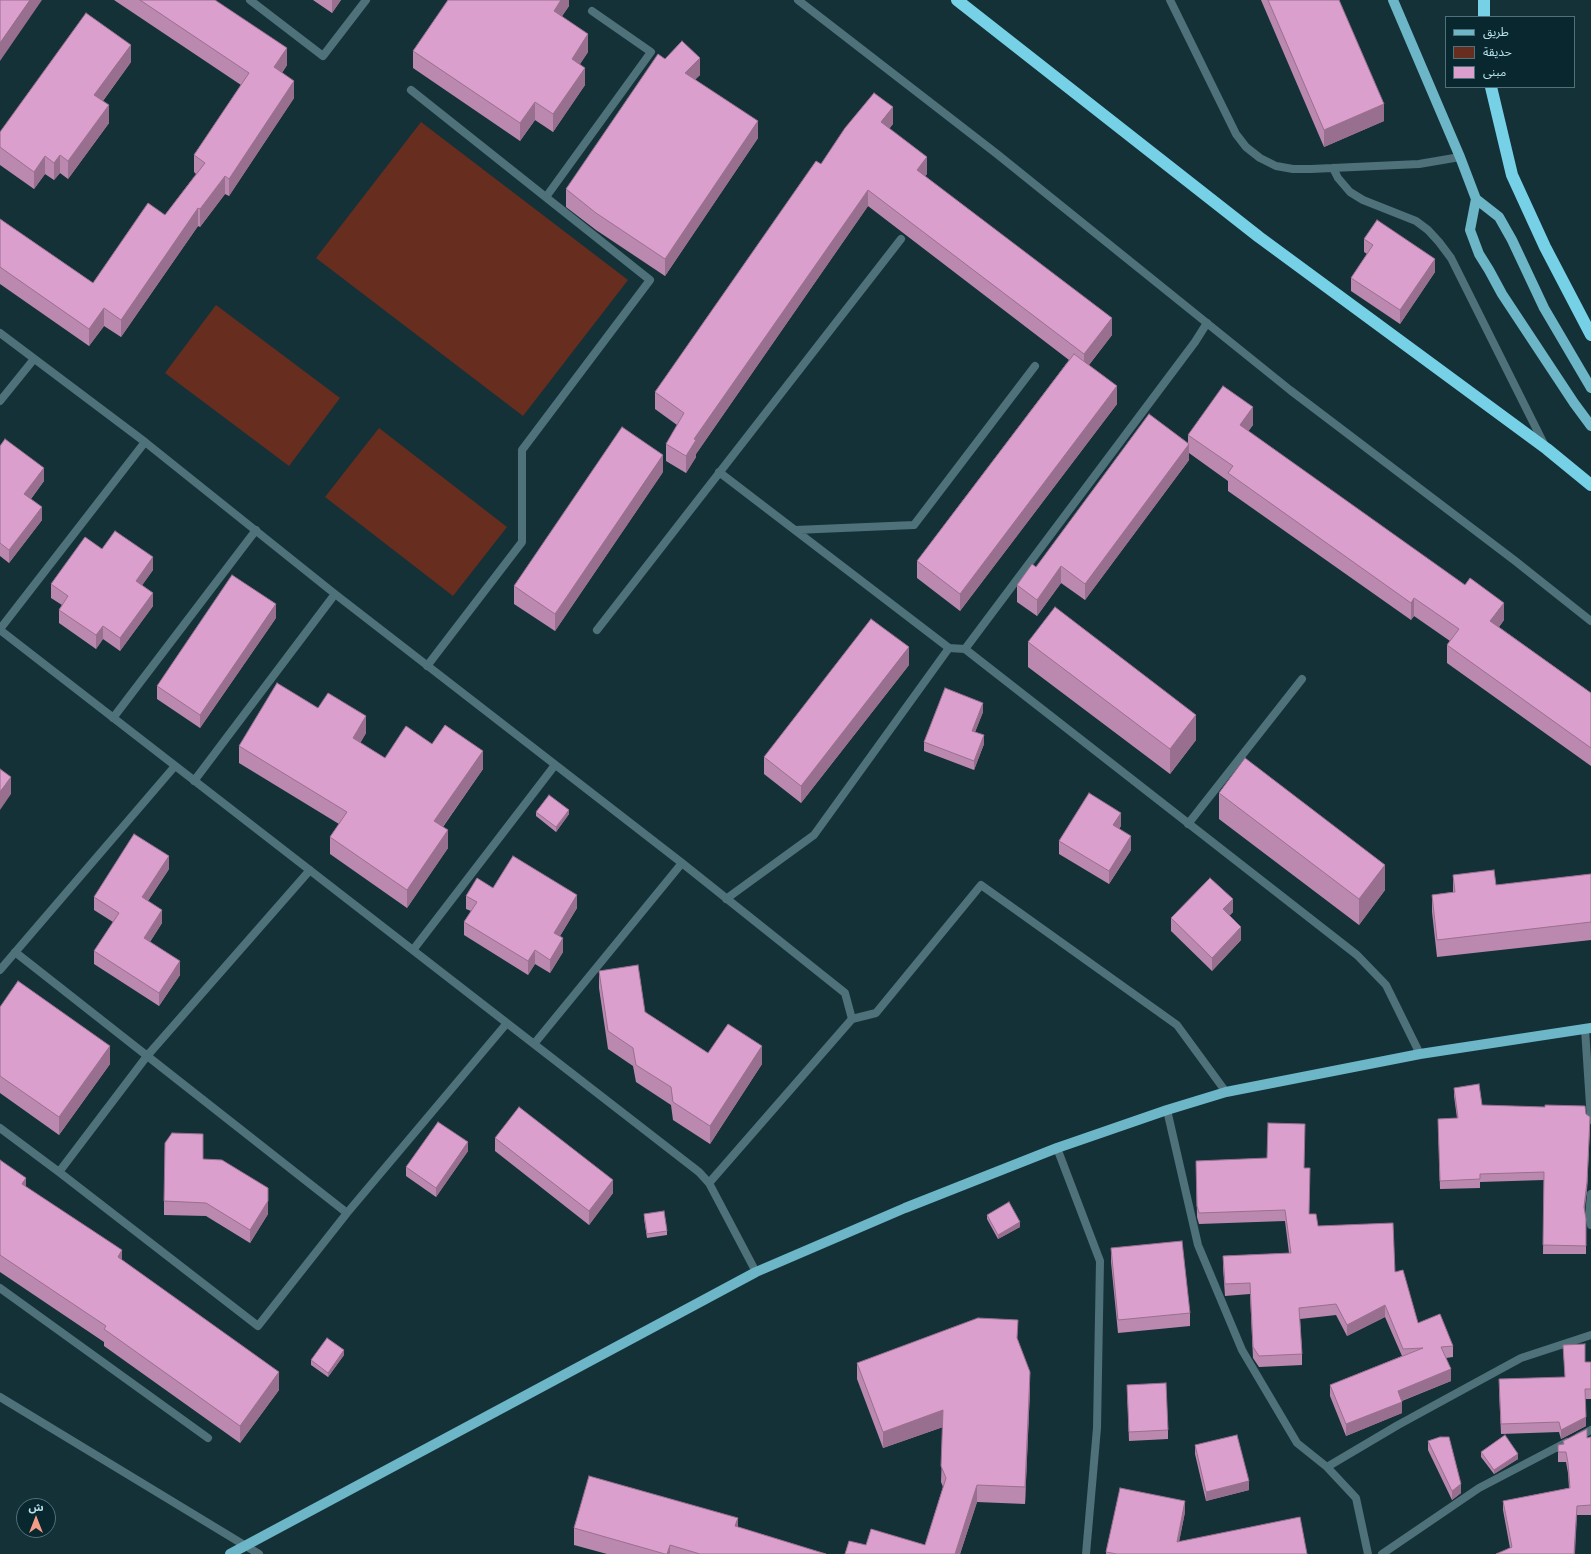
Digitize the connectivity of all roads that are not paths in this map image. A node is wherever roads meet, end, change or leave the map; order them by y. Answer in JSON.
{"nodes":[{"id":1,"x":250,"y":0,"type":"edge"},
{"id":2,"x":366,"y":0,"type":"edge"},
{"id":3,"x":798,"y":0,"type":"edge"},
{"id":4,"x":957,"y":0,"type":"edge"},
{"id":5,"x":1170,"y":0,"type":"edge"},
{"id":6,"x":1393,"y":0,"type":"edge"},
{"id":7,"x":1484,"y":0,"type":"edge"},
{"id":8,"x":592,"y":11,"type":"dead end"},
{"id":9,"x":1484,"y":16,"type":"edge"},
{"id":10,"x":1491,"y":88,"type":"edge"},
{"id":11,"x":411,"y":90,"type":"dead end"},
{"id":12,"x":1460,"y":157,"type":"junction"},
{"id":13,"x":1333,"y":168,"type":"junction"},
{"id":14,"x":546,"y":197,"type":"junction"},
{"id":15,"x":1476,"y":199,"type":"junction"},
{"id":16,"x":901,"y":239,"type":"edge"},
{"id":17,"x":1207,"y":323,"type":"junction"},
{"id":18,"x":0,"y":333,"type":"edge"},
{"id":19,"x":1591,"y":335,"type":"edge"},
{"id":20,"x":34,"y":359,"type":"junction"},
{"id":21,"x":1036,"y":366,"type":"dead end"},
{"id":22,"x":1591,"y":388,"type":"edge"},
{"id":23,"x":0,"y":401,"type":"edge"},
{"id":24,"x":1591,"y":426,"type":"edge"},
{"id":25,"x":145,"y":442,"type":"junction"},
{"id":26,"x":1547,"y":449,"type":"junction"},
{"id":27,"x":719,"y":472,"type":"junction"},
{"id":28,"x":1591,"y":484,"type":"edge"},
{"id":29,"x":256,"y":530,"type":"junction"},
{"id":30,"x":795,"y":530,"type":"junction"},
{"id":31,"x":335,"y":594,"type":"junction"},
{"id":32,"x":1591,"y":621,"type":"edge"},
{"id":33,"x":0,"y":630,"type":"edge"},
{"id":34,"x":597,"y":630,"type":"dead end"},
{"id":35,"x":949,"y":648,"type":"junction"},
{"id":36,"x":965,"y":649,"type":"junction"},
{"id":37,"x":427,"y":666,"type":"junction"},
{"id":38,"x":1302,"y":679,"type":"dead end"},
{"id":39,"x":113,"y":718,"type":"junction"},
{"id":40,"x":555,"y":765,"type":"junction"},
{"id":41,"x":175,"y":766,"type":"junction"},
{"id":42,"x":194,"y":781,"type":"junction"},
{"id":43,"x":1188,"y":824,"type":"junction"},
{"id":44,"x":682,"y":863,"type":"junction"},
{"id":45,"x":310,"y":870,"type":"junction"},
{"id":46,"x":726,"y":899,"type":"junction"},
{"id":47,"x":413,"y":950,"type":"junction"},
{"id":48,"x":15,"y":952,"type":"junction"},
{"id":49,"x":0,"y":970,"type":"edge"},
{"id":50,"x":852,"y":1019,"type":"junction"},
{"id":51,"x":507,"y":1023,"type":"junction"},
{"id":52,"x":1588,"y":1029,"type":"edge"},
{"id":53,"x":534,"y":1044,"type":"junction"},
{"id":54,"x":1420,"y":1054,"type":"junction"},
{"id":55,"x":147,"y":1056,"type":"junction"},
{"id":56,"x":1226,"y":1092,"type":"junction"},
{"id":57,"x":1167,"y":1110,"type":"junction"},
{"id":58,"x":1591,"y":1120,"type":"edge"},
{"id":59,"x":0,"y":1128,"type":"edge"},
{"id":60,"x":1056,"y":1148,"type":"junction"},
{"id":61,"x":59,"y":1172,"type":"junction"},
{"id":62,"x":709,"y":1183,"type":"junction"},
{"id":63,"x":1591,"y":1194,"type":"edge"},
{"id":64,"x":347,"y":1213,"type":"junction"},
{"id":65,"x":1591,"y":1225,"type":"edge"},
{"id":66,"x":756,"y":1272,"type":"junction"},
{"id":67,"x":0,"y":1288,"type":"edge"},
{"id":68,"x":1591,"y":1336,"type":"edge"},
{"id":69,"x":0,"y":1397,"type":"edge"},
{"id":70,"x":1591,"y":1430,"type":"edge"},
{"id":71,"x":208,"y":1438,"type":"dead end"},
{"id":72,"x":1327,"y":1467,"type":"junction"},
{"id":73,"x":246,"y":1546,"type":"junction"},
{"id":74,"x":230,"y":1554,"type":"edge"},
{"id":75,"x":259,"y":1554,"type":"edge"},
{"id":76,"x":1086,"y":1554,"type":"edge"},
{"id":77,"x":1368,"y":1554,"type":"edge"},
{"id":78,"x":1382,"y":1554,"type":"edge"}],
"edges":[{"from":1,"to":2,"type":"street"},
{"from":3,"to":17,"type":"street"},
{"from":4,"to":26,"type":"highway"},
{"from":5,"to":13,"type":"street"},
{"from":6,"to":12,"type":"main road"},
{"from":7,"to":9,"type":"highway"},
{"from":8,"to":14,"type":"street"},
{"from":10,"to":19,"type":"highway"},
{"from":11,"to":14,"type":"street"},
{"from":12,"to":13,"type":"street"},
{"from":12,"to":15,"type":"main road"},
{"from":13,"to":26,"type":"street"},
{"from":14,"to":37,"type":"street"},
{"from":15,"to":22,"type":"main road"},
{"from":15,"to":24,"type":"main road"},
{"from":16,"to":27,"type":"street"},
{"from":17,"to":32,"type":"street"},
{"from":17,"to":36,"type":"street"},
{"from":18,"to":20,"type":"street"},
{"from":20,"to":23,"type":"street"},
{"from":20,"to":25,"type":"street"},
{"from":21,"to":30,"type":"street"},
{"from":25,"to":29,"type":"street"},
{"from":25,"to":33,"type":"street"},
{"from":26,"to":28,"type":"highway"},
{"from":27,"to":30,"type":"street"},
{"from":27,"to":34,"type":"street"},
{"from":29,"to":31,"type":"street"},
{"from":29,"to":39,"type":"street"},
{"from":30,"to":35,"type":"street"},
{"from":31,"to":37,"type":"street"},
{"from":31,"to":42,"type":"street"},
{"from":33,"to":39,"type":"street"},
{"from":35,"to":36,"type":"street"},
{"from":35,"to":46,"type":"street"},
{"from":36,"to":43,"type":"street"},
{"from":37,"to":40,"type":"street"},
{"from":38,"to":43,"type":"street"},
{"from":39,"to":41,"type":"street"},
{"from":40,"to":44,"type":"street"},
{"from":40,"to":47,"type":"street"},
{"from":41,"to":42,"type":"street"},
{"from":41,"to":48,"type":"street"},
{"from":42,"to":45,"type":"street"},
{"from":43,"to":54,"type":"street"},
{"from":44,"to":46,"type":"street"},
{"from":44,"to":53,"type":"street"},
{"from":45,"to":47,"type":"street"},
{"from":45,"to":55,"type":"street"},
{"from":46,"to":50,"type":"street"},
{"from":47,"to":51,"type":"street"},
{"from":48,"to":49,"type":"street"},
{"from":48,"to":55,"type":"street"},
{"from":50,"to":56,"type":"street"},
{"from":50,"to":62,"type":"street"},
{"from":51,"to":53,"type":"street"},
{"from":51,"to":64,"type":"street"},
{"from":52,"to":54,"type":"main road"},
{"from":52,"to":58,"type":"street"},
{"from":53,"to":62,"type":"street"},
{"from":54,"to":56,"type":"main road"},
{"from":55,"to":61,"type":"street"},
{"from":55,"to":64,"type":"street"},
{"from":56,"to":57,"type":"main road"},
{"from":57,"to":60,"type":"main road"},
{"from":57,"to":72,"type":"street"},
{"from":59,"to":61,"type":"street"},
{"from":60,"to":66,"type":"main road"},
{"from":60,"to":76,"type":"street"},
{"from":61,"to":64,"type":"street"},
{"from":62,"to":66,"type":"street"},
{"from":63,"to":65,"type":"street"},
{"from":66,"to":73,"type":"main road"},
{"from":67,"to":71,"type":"street"},
{"from":68,"to":72,"type":"street"},
{"from":69,"to":73,"type":"street"},
{"from":70,"to":78,"type":"street"},
{"from":72,"to":77,"type":"street"},
{"from":73,"to":74,"type":"main road"},
{"from":73,"to":75,"type":"street"}]}
